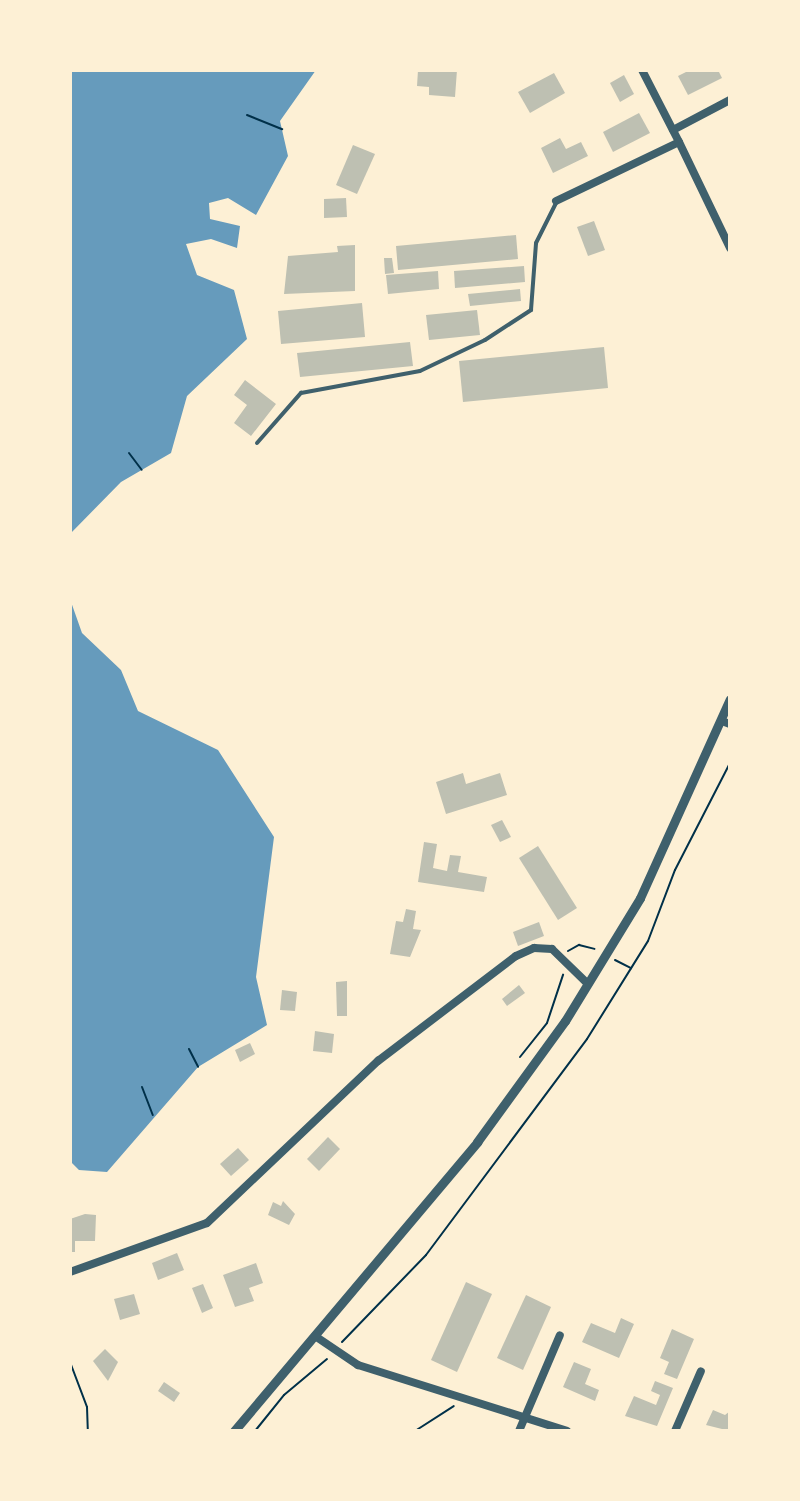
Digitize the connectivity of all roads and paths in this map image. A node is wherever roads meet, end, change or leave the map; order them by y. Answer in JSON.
{"nodes":[{"id":1,"x":642,"y":70,"type":"edge"},
{"id":2,"x":730,"y":100,"type":"edge"},
{"id":3,"x":247,"y":115,"type":"dead end"},
{"id":4,"x":282,"y":129,"type":"dead end"},
{"id":5,"x":673,"y":130,"type":"junction"},
{"id":6,"x":679,"y":142,"type":"junction"},
{"id":7,"x":556,"y":201,"type":"joint"},
{"id":8,"x":730,"y":248,"type":"edge"},
{"id":9,"x":257,"y":443,"type":"dead end"},
{"id":10,"x":129,"y":453,"type":"dead end"},
{"id":11,"x":142,"y":470,"type":"dead end"},
{"id":12,"x":730,"y":699,"type":"edge"},
{"id":13,"x":726,"y":722,"type":"edge"},
{"id":14,"x":730,"y":763,"type":"edge"},
{"id":15,"x":566,"y":963,"type":"junction"},
{"id":16,"x":588,"y":984,"type":"junction"},
{"id":17,"x":189,"y":1049,"type":"dead end"},
{"id":18,"x":520,"y":1057,"type":"dead end"},
{"id":19,"x":198,"y":1067,"type":"dead end"},
{"id":20,"x":142,"y":1087,"type":"dead end"},
{"id":21,"x":153,"y":1115,"type":"dead end"},
{"id":22,"x":70,"y":1272,"type":"edge"},
{"id":23,"x":560,"y":1335,"type":"dead end"},
{"id":24,"x":315,"y":1336,"type":"junction"},
{"id":25,"x":333,"y":1351,"type":"junction"},
{"id":26,"x":70,"y":1362,"type":"edge"},
{"id":27,"x":701,"y":1371,"type":"dead end"},
{"id":28,"x":460,"y":1399,"type":"junction"},
{"id":29,"x":525,"y":1419,"type":"junction"},
{"id":30,"x":88,"y":1431,"type":"edge"},
{"id":31,"x":234,"y":1431,"type":"edge"},
{"id":32,"x":255,"y":1431,"type":"edge"},
{"id":33,"x":415,"y":1431,"type":"edge"},
{"id":34,"x":519,"y":1431,"type":"edge"},
{"id":35,"x":567,"y":1431,"type":"edge"},
{"id":36,"x":675,"y":1431,"type":"edge"}],
"edges":[{"from":1,"to":5,"type":"street"},
{"from":2,"to":5,"type":"street"},
{"from":3,"to":4,"type":"path"},
{"from":5,"to":6,"type":"street"},
{"from":6,"to":7,"type":"street"},
{"from":6,"to":8,"type":"street"},
{"from":7,"to":9,"type":"lane"},
{"from":10,"to":11,"type":"path"},
{"from":12,"to":13,"type":"street"},
{"from":13,"to":16,"type":"street"},
{"from":14,"to":25,"type":"path"},
{"from":15,"to":16,"type":"street"},
{"from":15,"to":18,"type":"path"},
{"from":15,"to":22,"type":"street"},
{"from":16,"to":24,"type":"street"},
{"from":17,"to":19,"type":"path"},
{"from":20,"to":21,"type":"path"},
{"from":23,"to":29,"type":"street"},
{"from":24,"to":25,"type":"street"},
{"from":24,"to":31,"type":"street"},
{"from":25,"to":28,"type":"street"},
{"from":25,"to":32,"type":"path"},
{"from":26,"to":30,"type":"path"},
{"from":27,"to":36,"type":"street"},
{"from":28,"to":29,"type":"street"},
{"from":28,"to":33,"type":"path"},
{"from":29,"to":34,"type":"street"},
{"from":29,"to":35,"type":"street"}]}
